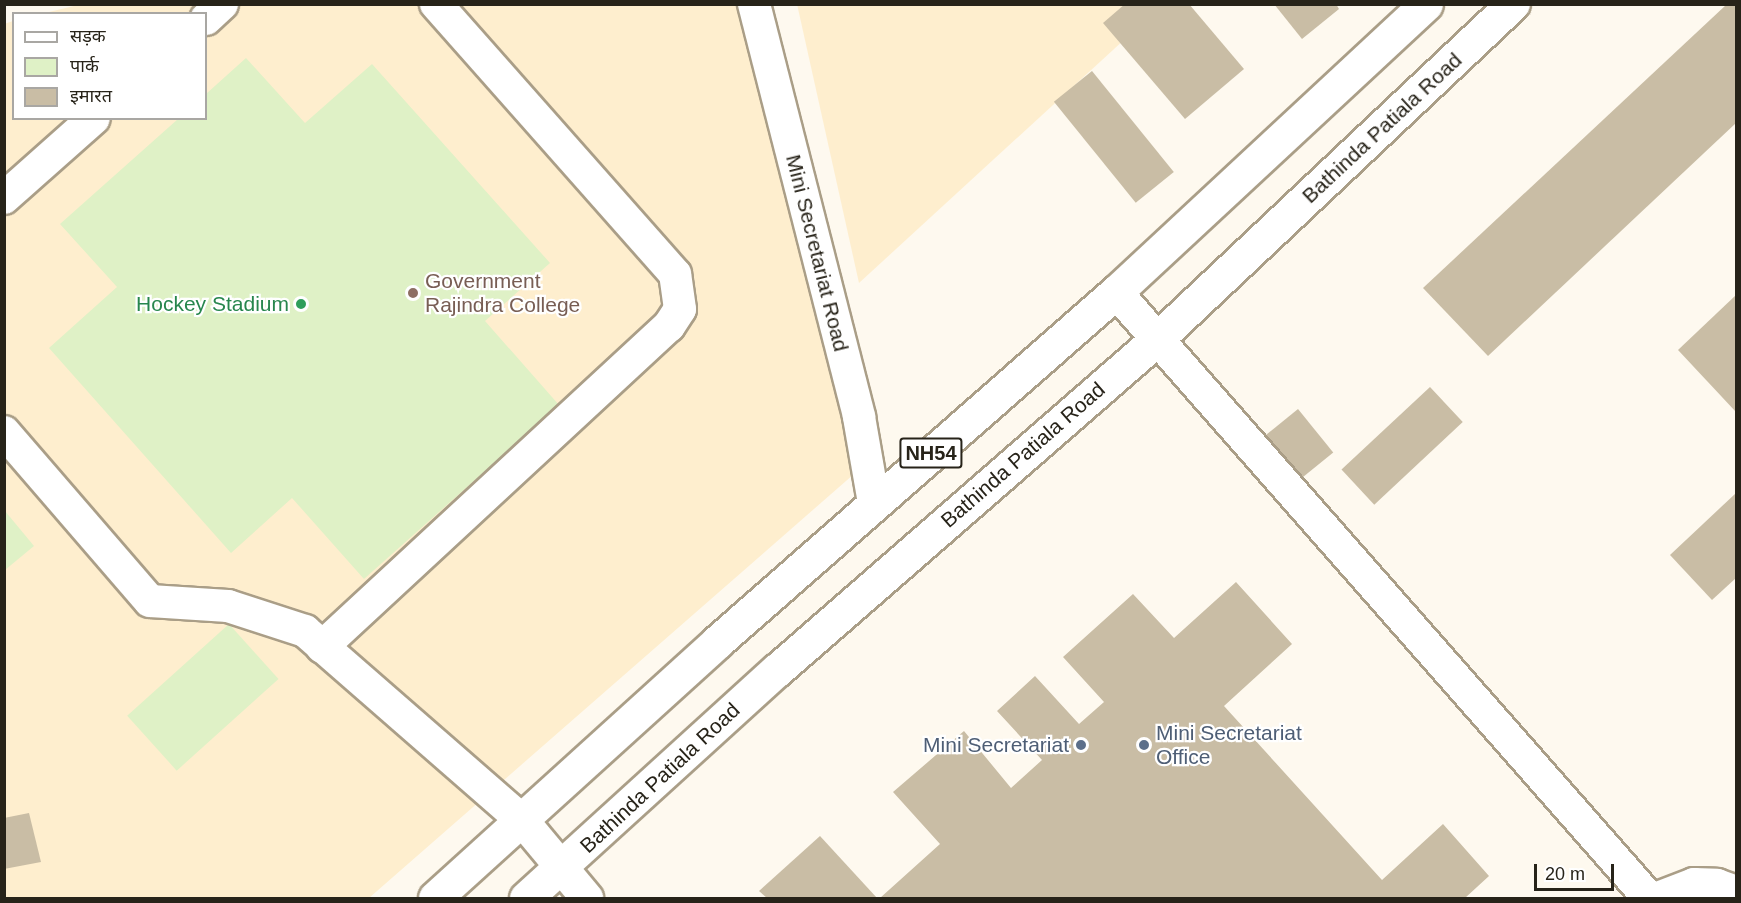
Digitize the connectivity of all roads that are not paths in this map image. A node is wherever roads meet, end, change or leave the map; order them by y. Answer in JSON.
{"nodes":[{"id":1,"x":222,"y":4,"type":"edge"},
{"id":2,"x":436,"y":4,"type":"edge"},
{"id":3,"x":754,"y":4,"type":"edge"},
{"id":4,"x":1426,"y":4,"type":"edge"},
{"id":5,"x":1513,"y":4,"type":"edge"},
{"id":6,"x":207,"y":19,"type":"edge"},
{"id":7,"x":92,"y":120,"type":"edge"},
{"id":8,"x":4,"y":198,"type":"edge"},
{"id":9,"x":1116,"y":291,"type":"junction"},
{"id":10,"x":1157,"y":339,"type":"junction"},
{"id":11,"x":4,"y":432,"type":"edge"},
{"id":12,"x":874,"y":502,"type":"junction"},
{"id":13,"x":322,"y":647,"type":"junction"},
{"id":14,"x":522,"y":820,"type":"junction"},
{"id":15,"x":570,"y":888,"type":"edge"},
{"id":16,"x":1737,"y":892,"type":"edge"},
{"id":17,"x":435,"y":898,"type":"edge"},
{"id":18,"x":526,"y":898,"type":"edge"},
{"id":19,"x":1649,"y":898,"type":"edge"},
{"id":20,"x":1658,"y":898,"type":"edge"}],
"edges":[{"from":1,"to":6,"type":"street"},
{"from":2,"to":13,"type":"street"},
{"from":3,"to":12,"type":"street","name":"Mini Secretariat Road"},
{"from":4,"to":9,"type":"highway","number":"NH54"},
{"from":5,"to":10,"type":"highway","name":"Bathinda Patiala Road","number":"NH54"},
{"from":7,"to":8,"type":"street"},
{"from":9,"to":10,"type":"street"},
{"from":9,"to":12,"type":"highway","number":"NH54"},
{"from":10,"to":15,"type":"highway","name":"Bathinda Patiala Road","number":"NH54"},
{"from":10,"to":19,"type":"street"},
{"from":11,"to":13,"type":"street"},
{"from":12,"to":14,"type":"highway","number":"NH54"},
{"from":13,"to":14,"type":"street"},
{"from":14,"to":15,"type":"street"},
{"from":14,"to":17,"type":"highway","number":"NH54"},
{"from":15,"to":18,"type":"highway","name":"Bathinda Patiala Road","number":"NH54"},
{"from":16,"to":20,"type":"street"}]}
